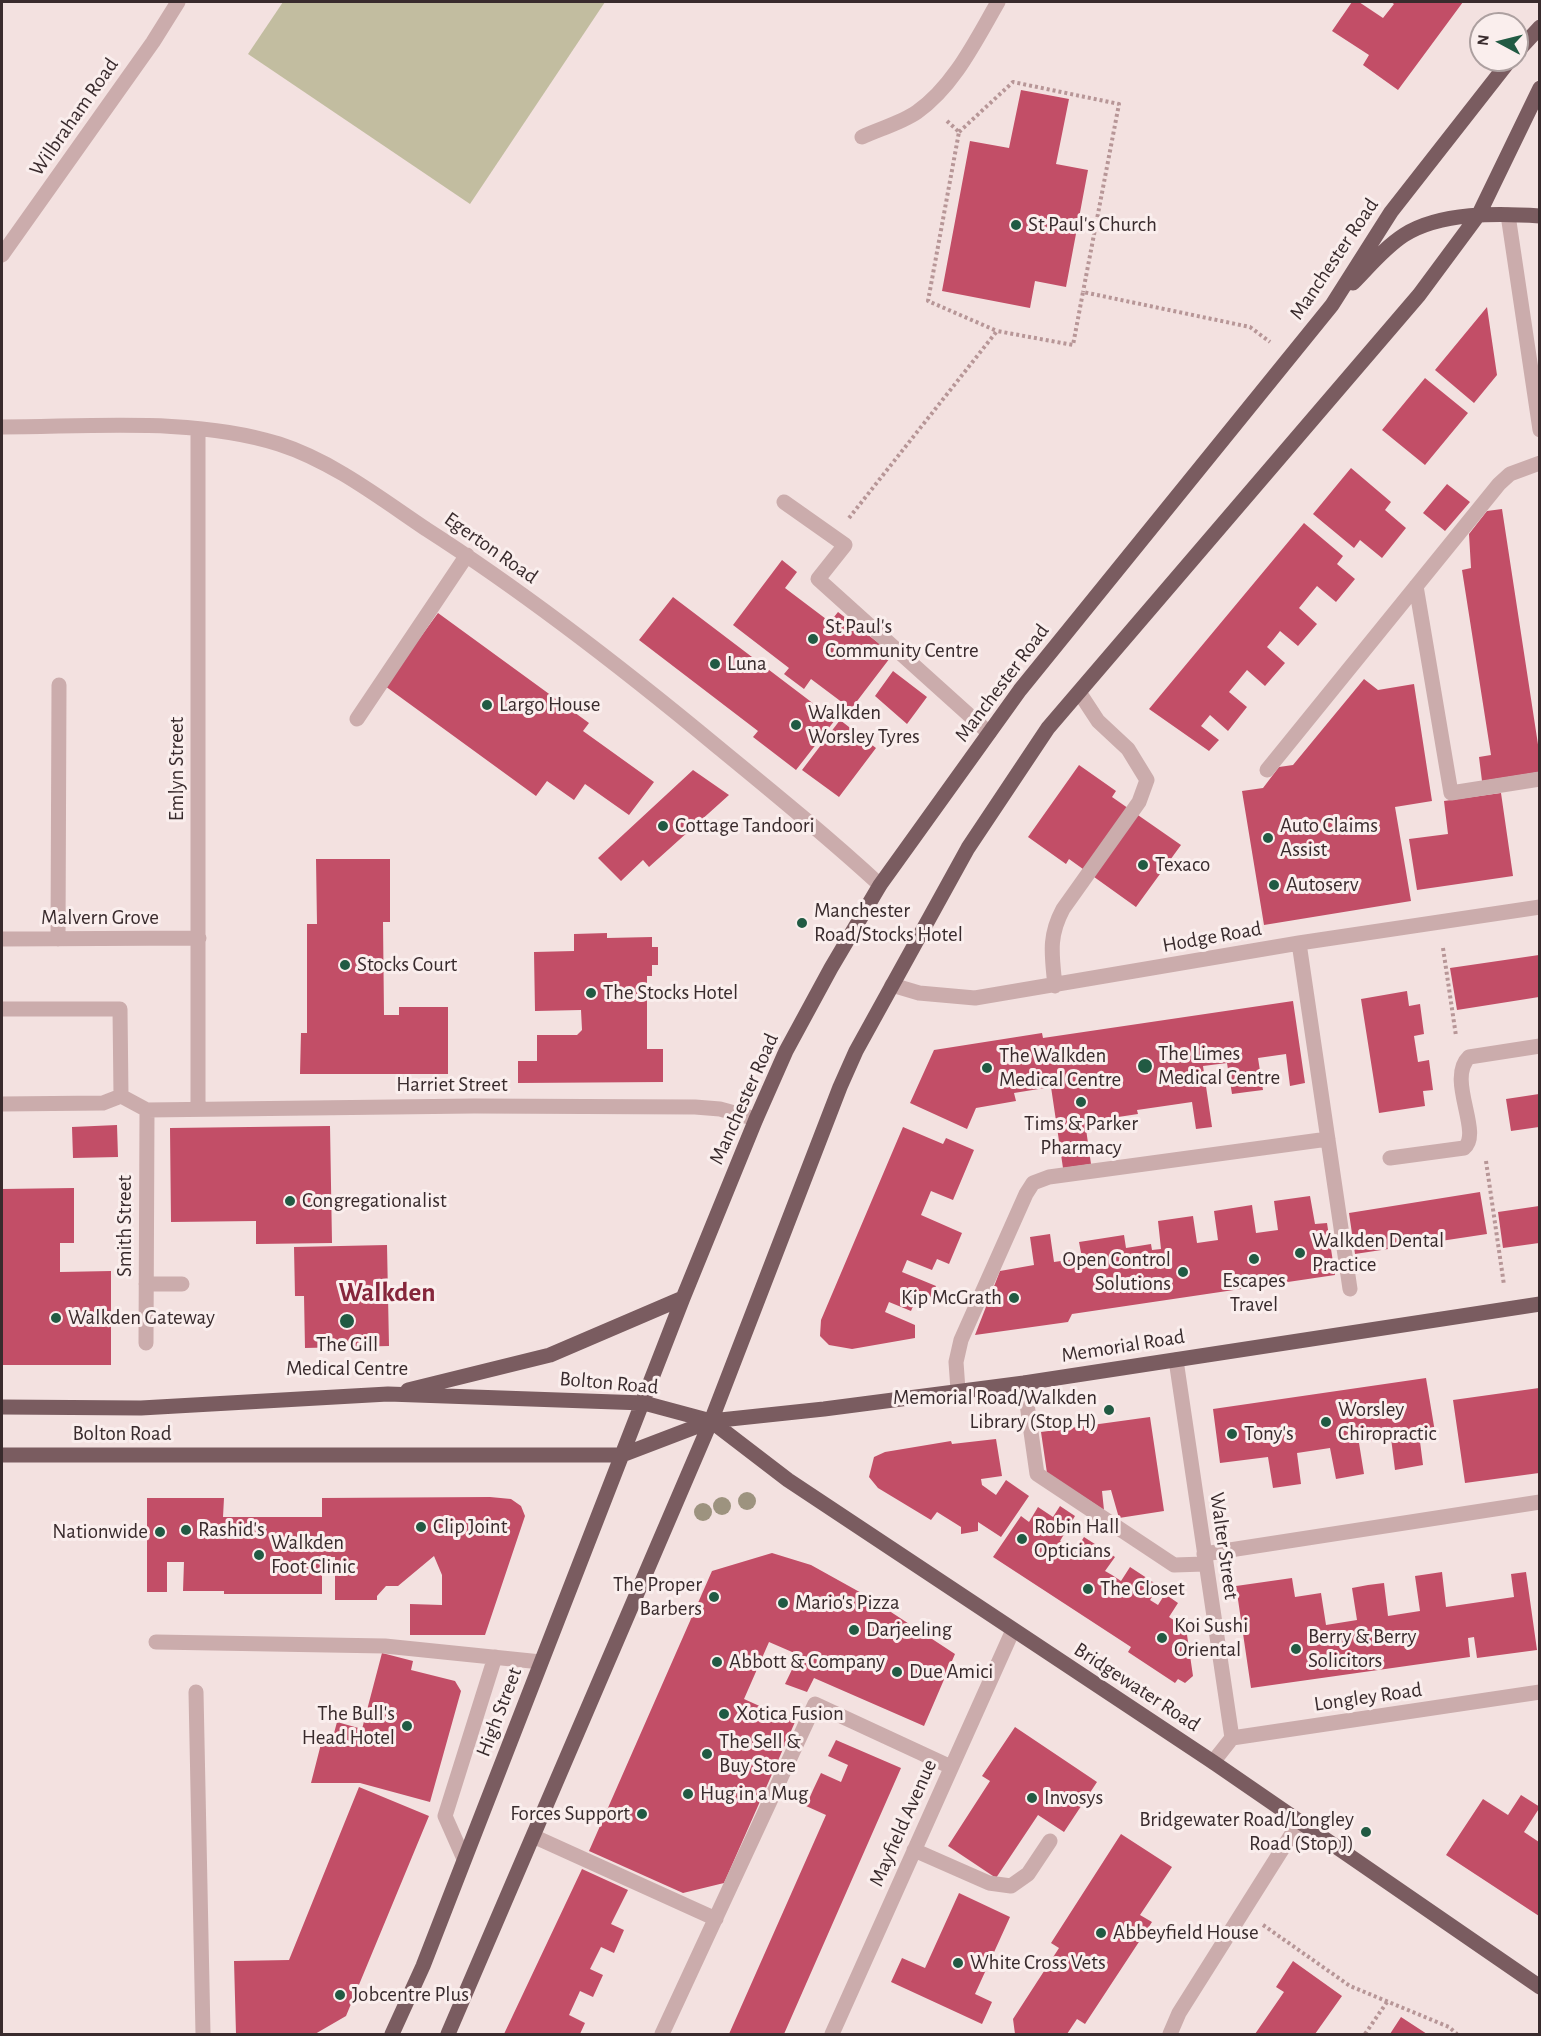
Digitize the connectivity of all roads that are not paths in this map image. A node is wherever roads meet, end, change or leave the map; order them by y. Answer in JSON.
{"nodes":[{"id":1,"x":178,"y":2,"type":"edge"},
{"id":2,"x":998,"y":2,"type":"edge"},
{"id":3,"x":1539,"y":27,"type":"edge"},
{"id":4,"x":1529,"y":38,"type":"edge"},
{"id":5,"x":1501,"y":72,"type":"edge"},
{"id":6,"x":1539,"y":88,"type":"edge"},
{"id":7,"x":862,"y":137,"type":"dead end"},
{"id":8,"x":1479,"y":214,"type":"junction"},
{"id":9,"x":1508,"y":215,"type":"junction"},
{"id":10,"x":1539,"y":216,"type":"edge"},
{"id":11,"x":2,"y":255,"type":"edge"},
{"id":12,"x":1332,"y":305,"type":"junction"},
{"id":13,"x":2,"y":427,"type":"edge"},
{"id":14,"x":198,"y":430,"type":"junction"},
{"id":15,"x":1539,"y":430,"type":"edge"},
{"id":16,"x":1539,"y":463,"type":"edge"},
{"id":17,"x":784,"y":502,"type":"dead end"},
{"id":18,"x":467,"y":555,"type":"junction"},
{"id":19,"x":1416,"y":586,"type":"junction"},
{"id":20,"x":58,"y":685,"type":"dead end"},
{"id":21,"x":1079,"y":692,"type":"junction"},
{"id":22,"x":357,"y":719,"type":"dead end"},
{"id":23,"x":989,"y":733,"type":"junction"},
{"id":24,"x":1267,"y":770,"type":"dead end"},
{"id":25,"x":1539,"y":780,"type":"edge"},
{"id":26,"x":880,"y":885,"type":"junction"},
{"id":27,"x":1539,"y":907,"type":"edge"},
{"id":28,"x":199,"y":938,"type":"junction"},
{"id":29,"x":2,"y":939,"type":"edge"},
{"id":30,"x":58,"y":939,"type":"junction"},
{"id":31,"x":1299,"y":943,"type":"junction"},
{"id":32,"x":892,"y":985,"type":"junction"},
{"id":33,"x":1055,"y":986,"type":"junction"},
{"id":34,"x":2,"y":1009,"type":"edge"},
{"id":35,"x":1539,"y":1046,"type":"edge"},
{"id":36,"x":120,"y":1096,"type":"junction"},
{"id":37,"x":2,"y":1104,"type":"edge"},
{"id":38,"x":198,"y":1108,"type":"junction"},
{"id":39,"x":147,"y":1110,"type":"junction"},
{"id":40,"x":756,"y":1119,"type":"junction"},
{"id":41,"x":1328,"y":1139,"type":"junction"},
{"id":42,"x":1390,"y":1158,"type":"dead end"},
{"id":43,"x":146,"y":1284,"type":"junction"},
{"id":44,"x":182,"y":1284,"type":"dead end"},
{"id":45,"x":1350,"y":1289,"type":"dead end"},
{"id":46,"x":683,"y":1298,"type":"junction"},
{"id":47,"x":1539,"y":1304,"type":"edge"},
{"id":48,"x":146,"y":1343,"type":"dead end"},
{"id":49,"x":1176,"y":1360,"type":"junction"},
{"id":50,"x":1024,"y":1383,"type":"junction"},
{"id":51,"x":958,"y":1390,"type":"junction"},
{"id":52,"x":388,"y":1394,"type":"junction"},
{"id":53,"x":644,"y":1403,"type":"junction"},
{"id":54,"x":2,"y":1407,"type":"edge"},
{"id":55,"x":711,"y":1421,"type":"junction"},
{"id":56,"x":2,"y":1455,"type":"edge"},
{"id":57,"x":622,"y":1455,"type":"junction"},
{"id":58,"x":1539,"y":1502,"type":"edge"},
{"id":59,"x":1205,"y":1559,"type":"junction"},
{"id":60,"x":1013,"y":1630,"type":"junction"},
{"id":61,"x":156,"y":1642,"type":"dead end"},
{"id":62,"x":495,"y":1657,"type":"junction"},
{"id":63,"x":541,"y":1662,"type":"junction"},
{"id":64,"x":196,"y":1692,"type":"dead end"},
{"id":65,"x":1539,"y":1692,"type":"edge"},
{"id":66,"x":1232,"y":1738,"type":"junction"},
{"id":67,"x":1213,"y":1762,"type":"junction"},
{"id":68,"x":951,"y":1767,"type":"junction"},
{"id":69,"x":1300,"y":1821,"type":"junction"},
{"id":70,"x":535,"y":1837,"type":"junction"},
{"id":71,"x":1050,"y":1841,"type":"dead end"},
{"id":72,"x":914,"y":1851,"type":"junction"},
{"id":73,"x":464,"y":1859,"type":"junction"},
{"id":74,"x":716,"y":1919,"type":"junction"},
{"id":75,"x":1539,"y":1988,"type":"edge"},
{"id":76,"x":203,"y":2034,"type":"edge"},
{"id":77,"x":392,"y":2034,"type":"edge"},
{"id":78,"x":448,"y":2034,"type":"edge"},
{"id":79,"x":662,"y":2034,"type":"edge"},
{"id":80,"x":832,"y":2034,"type":"edge"},
{"id":81,"x":1170,"y":2034,"type":"edge"}],
"edges":[{"from":1,"to":11,"type":"street","name":"Wilbraham Road"},
{"from":2,"to":7,"type":"street"},
{"from":3,"to":4,"type":"main road"},
{"from":5,"to":12,"type":"main road","name":"Manchester Road"},
{"from":6,"to":8,"type":"main road"},
{"from":8,"to":9,"type":"main road"},
{"from":8,"to":12,"type":"main road"},
{"from":8,"to":21,"type":"main road"},
{"from":9,"to":10,"type":"main road"},
{"from":9,"to":15,"type":"street"},
{"from":12,"to":23,"type":"main road","name":"Manchester Road"},
{"from":13,"to":14,"type":"street","name":"Egerton Road"},
{"from":14,"to":18,"type":"street","name":"Egerton Road"},
{"from":14,"to":28,"type":"street","name":"Emlyn Street"},
{"from":16,"to":19,"type":"street"},
{"from":17,"to":23,"type":"street"},
{"from":18,"to":22,"type":"street"},
{"from":18,"to":26,"type":"street","name":"Egerton Road"},
{"from":19,"to":24,"type":"street"},
{"from":19,"to":25,"type":"street"},
{"from":20,"to":30,"type":"street"},
{"from":21,"to":32,"type":"main road"},
{"from":21,"to":33,"type":"street"},
{"from":23,"to":26,"type":"main road","name":"Manchester Road"},
{"from":26,"to":40,"type":"main road","name":"Manchester Road"},
{"from":27,"to":31,"type":"street","name":"Hodge Road"},
{"from":28,"to":30,"type":"street","name":"Malvern Grove"},
{"from":28,"to":38,"type":"street","name":"Emlyn Street"},
{"from":29,"to":30,"type":"street","name":"Malvern Grove"},
{"from":31,"to":33,"type":"street","name":"Hodge Road"},
{"from":31,"to":41,"type":"street"},
{"from":32,"to":33,"type":"street","name":"Hodge Road"},
{"from":32,"to":55,"type":"main road"},
{"from":34,"to":36,"type":"street"},
{"from":35,"to":42,"type":"street"},
{"from":36,"to":37,"type":"street"},
{"from":36,"to":39,"type":"street"},
{"from":38,"to":39,"type":"street","name":"Harriet Street"},
{"from":38,"to":40,"type":"street","name":"Harriet Street"},
{"from":39,"to":43,"type":"street","name":"Smith Street"},
{"from":40,"to":46,"type":"main road","name":"Manchester Road"},
{"from":41,"to":45,"type":"street"},
{"from":41,"to":51,"type":"street"},
{"from":43,"to":44,"type":"street"},
{"from":43,"to":48,"type":"street","name":"Smith Street"},
{"from":46,"to":52,"type":"main road"},
{"from":46,"to":53,"type":"main road","name":"Manchester Road"},
{"from":47,"to":49,"type":"main road","name":"Memorial Road"},
{"from":49,"to":50,"type":"main road","name":"Memorial Road"},
{"from":49,"to":59,"type":"street","name":"Walter Street"},
{"from":50,"to":51,"type":"main road","name":"Memorial Road"},
{"from":50,"to":59,"type":"street"},
{"from":51,"to":55,"type":"main road","name":"Memorial Road"},
{"from":52,"to":53,"type":"main road","name":"Bolton Road"},
{"from":52,"to":54,"type":"main road","name":"Bolton Road"},
{"from":53,"to":55,"type":"main road","name":"Bolton Road"},
{"from":53,"to":57,"type":"main road","name":"High Street"},
{"from":55,"to":57,"type":"main road","name":"Bolton Road"},
{"from":55,"to":60,"type":"main road","name":"Bridgewater Road"},
{"from":55,"to":70,"type":"main road"},
{"from":56,"to":57,"type":"main road","name":"Bolton Road"},
{"from":57,"to":63,"type":"main road","name":"High Street"},
{"from":58,"to":59,"type":"street"},
{"from":59,"to":66,"type":"street","name":"Walter Street"},
{"from":60,"to":67,"type":"main road","name":"Bridgewater Road"},
{"from":60,"to":68,"type":"street","name":"Mayfield Avenue"},
{"from":61,"to":62,"type":"street"},
{"from":62,"to":63,"type":"street"},
{"from":62,"to":73,"type":"street"},
{"from":63,"to":73,"type":"main road","name":"High Street"},
{"from":64,"to":76,"type":"street"},
{"from":65,"to":66,"type":"street","name":"Longley Road"},
{"from":66,"to":67,"type":"street"},
{"from":67,"to":69,"type":"main road","name":"Bridgewater Road"},
{"from":68,"to":72,"type":"street","name":"Mayfield Avenue"},
{"from":68,"to":74,"type":"street"},
{"from":69,"to":75,"type":"main road","name":"Bridgewater Road"},
{"from":69,"to":81,"type":"street"},
{"from":70,"to":74,"type":"street"},
{"from":70,"to":78,"type":"main road"},
{"from":71,"to":72,"type":"street"},
{"from":72,"to":80,"type":"street","name":"Mayfield Avenue"},
{"from":73,"to":77,"type":"main road","name":"High Street"},
{"from":74,"to":79,"type":"street"}]}
